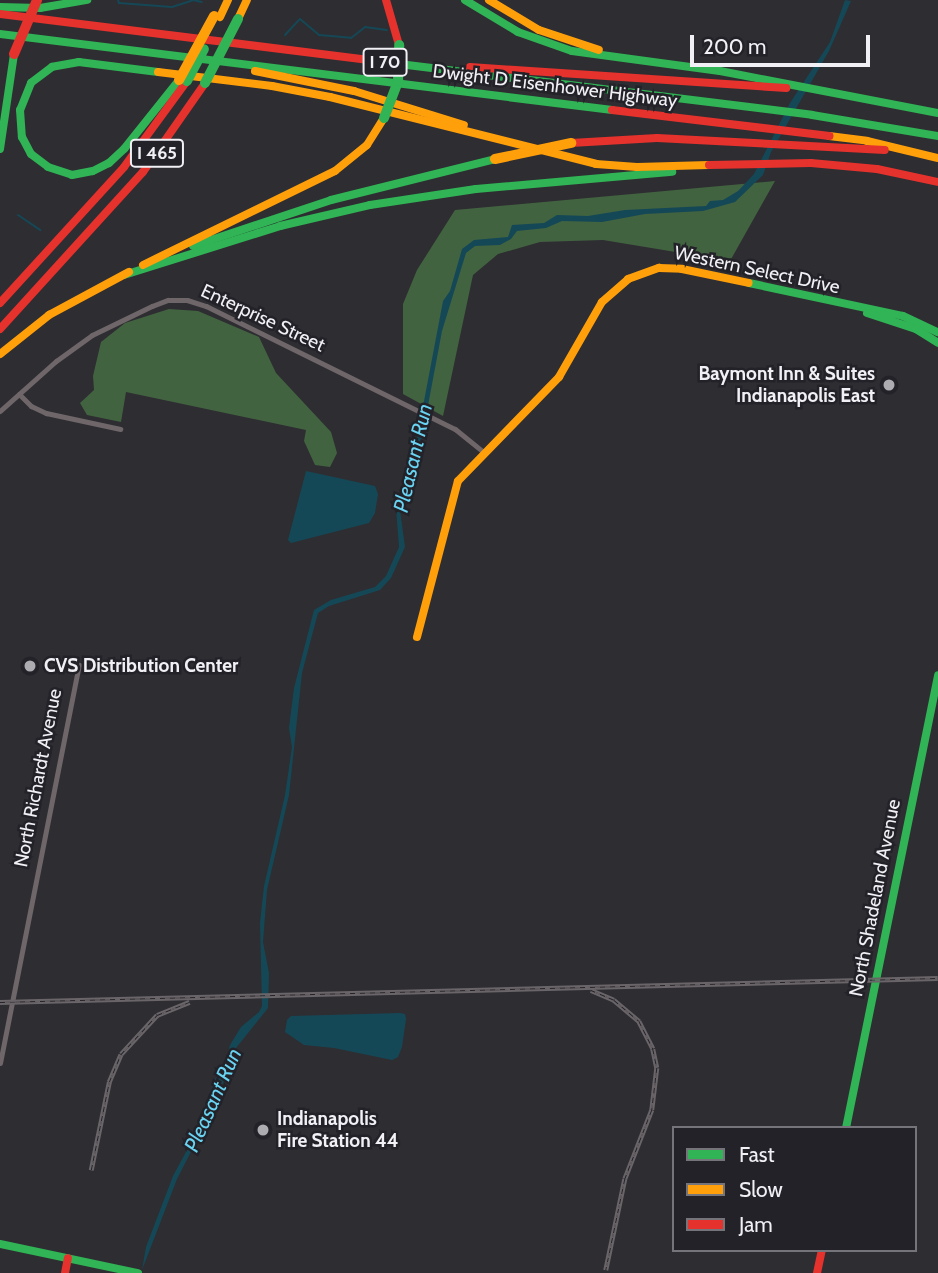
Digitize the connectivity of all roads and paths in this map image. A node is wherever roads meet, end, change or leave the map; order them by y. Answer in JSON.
{"nodes":[{"id":1,"x":37,"y":0,"type":"edge"},
{"id":2,"x":87,"y":0,"type":"edge"},
{"id":3,"x":221,"y":0,"type":"edge"},
{"id":4,"x":228,"y":0,"type":"edge"},
{"id":5,"x":247,"y":0,"type":"edge"},
{"id":6,"x":386,"y":0,"type":"edge"},
{"id":7,"x":465,"y":0,"type":"edge"},
{"id":8,"x":489,"y":0,"type":"edge"},
{"id":9,"x":0,"y":7,"type":"edge"},
{"id":10,"x":0,"y":14,"type":"edge"},
{"id":11,"x":217,"y":17,"type":"junction"},
{"id":12,"x":0,"y":34,"type":"edge"},
{"id":13,"x":637,"y":60,"type":"junction"},
{"id":14,"x":225,"y":63,"type":"junction"},
{"id":15,"x":415,"y":66,"type":"junction"},
{"id":16,"x":183,"y":80,"type":"junction"},
{"id":17,"x":784,"y":86,"type":"junction"},
{"id":18,"x":938,"y":113,"type":"edge"},
{"id":19,"x":938,"y":136,"type":"edge"},
{"id":20,"x":0,"y":149,"type":"edge"},
{"id":21,"x":537,"y":151,"type":"junction"},
{"id":22,"x":908,"y":151,"type":"junction"},
{"id":23,"x":938,"y":158,"type":"edge"},
{"id":24,"x":736,"y":164,"type":"junction"},
{"id":25,"x":938,"y":182,"type":"edge"},
{"id":26,"x":159,"y":257,"type":"junction"},
{"id":27,"x":124,"y":275,"type":"junction"},
{"id":28,"x":0,"y":303,"type":"edge"},
{"id":29,"x":848,"y":306,"type":"junction"},
{"id":30,"x":0,"y":329,"type":"edge"},
{"id":31,"x":938,"y":332,"type":"edge"},
{"id":32,"x":938,"y":343,"type":"edge"},
{"id":33,"x":0,"y":354,"type":"edge"},
{"id":34,"x":19,"y":394,"type":"junction"},
{"id":35,"x":0,"y":411,"type":"edge"},
{"id":36,"x":120,"y":429,"type":"dead end"},
{"id":37,"x":483,"y":452,"type":"junction"},
{"id":38,"x":417,"y":637,"type":"dead end"},
{"id":39,"x":79,"y":665,"type":"dead end"},
{"id":40,"x":938,"y":675,"type":"edge"},
{"id":41,"x":0,"y":1063,"type":"edge"},
{"id":42,"x":846,"y":1126,"type":"edge"},
{"id":43,"x":0,"y":1244,"type":"edge"},
{"id":44,"x":822,"y":1252,"type":"edge"},
{"id":45,"x":68,"y":1258,"type":"junction"},
{"id":46,"x":65,"y":1273,"type":"edge"},
{"id":47,"x":138,"y":1273,"type":"edge"},
{"id":48,"x":817,"y":1273,"type":"edge"}],
"edges":[{"from":1,"to":20,"type":"main road","bridge":true},
{"from":2,"to":9,"type":"main road"},
{"from":3,"to":11,"type":"main road"},
{"from":4,"to":11,"type":"main road","number":"I 465"},
{"from":5,"to":30,"type":"main road","number":"I 465","bridge":true},
{"from":6,"to":26,"type":"main road","bridge":true},
{"from":7,"to":13,"type":"main road"},
{"from":8,"to":13,"type":"main road"},
{"from":10,"to":15,"type":"main road","name":"Dwight D Eisenhower Highway","number":"I 70"},
{"from":11,"to":16,"type":"main road","number":"I 465","bridge":true},
{"from":12,"to":14,"type":"main road","name":"Dwight D Eisenhower Highway","number":"I 70"},
{"from":13,"to":17,"type":"main road"},
{"from":14,"to":21,"type":"main road"},
{"from":14,"to":22,"type":"main road","name":"Dwight D Eisenhower Highway","number":"I 70"},
{"from":15,"to":17,"type":"main road"},
{"from":15,"to":19,"type":"main road","name":"Dwight D Eisenhower Highway","number":"I 70"},
{"from":16,"to":21,"type":"main road"},
{"from":16,"to":28,"type":"main road","number":"I 465"},
{"from":17,"to":18,"type":"main road"},
{"from":21,"to":24,"type":"main road"},
{"from":22,"to":23,"type":"main road","name":"Dwight D Eisenhower Highway","number":"I 70"},
{"from":22,"to":26,"type":"main road","bridge":true},
{"from":24,"to":25,"type":"main road"},
{"from":24,"to":27,"type":"main road"},
{"from":26,"to":27,"type":"main road"},
{"from":27,"to":33,"type":"main road"},
{"from":29,"to":31,"type":"main road","name":"Western Select Drive"},
{"from":29,"to":32,"type":"main road","name":"Western Select Drive"},
{"from":29,"to":37,"type":"main road","name":"Western Select Drive"},
{"from":34,"to":35,"type":"street","name":"Enterprise Street"},
{"from":34,"to":36,"type":"street"},
{"from":34,"to":37,"type":"street","name":"Enterprise Street"},
{"from":37,"to":38,"type":"main road","name":"Western Select Drive"},
{"from":39,"to":41,"type":"street","name":"North Richardt Avenue"},
{"from":40,"to":42,"type":"main road","name":"North Shadeland Avenue"},
{"from":43,"to":45,"type":"main road"},
{"from":44,"to":48,"type":"main road"},
{"from":45,"to":46,"type":"main road"},
{"from":45,"to":47,"type":"main road"}]}
